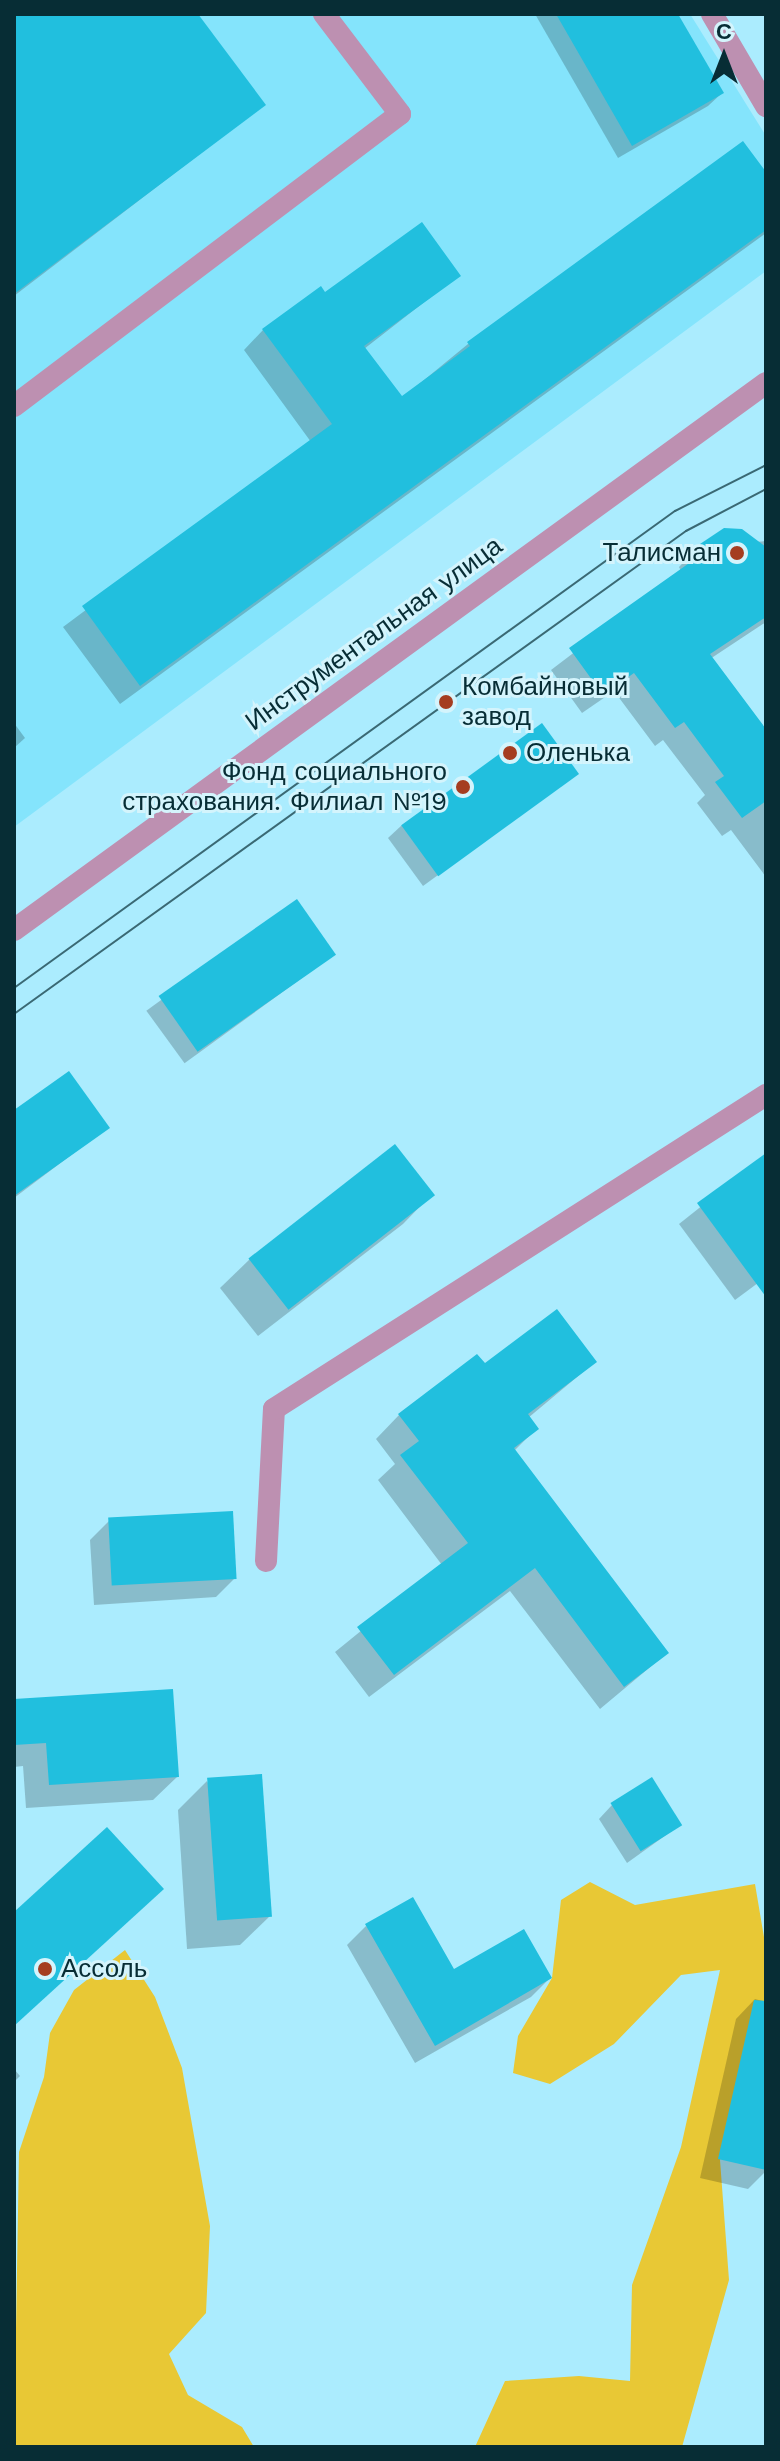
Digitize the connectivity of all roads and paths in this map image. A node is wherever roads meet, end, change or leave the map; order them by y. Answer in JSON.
{"nodes":[{"id":1,"x":324,"y":14,"type":"edge"},
{"id":2,"x":712,"y":14,"type":"edge"},
{"id":3,"x":766,"y":106,"type":"edge"},
{"id":4,"x":765,"y":387,"type":"edge"},
{"id":5,"x":14,"y":406,"type":"edge"},
{"id":6,"x":14,"y":930,"type":"edge"},
{"id":7,"x":766,"y":1095,"type":"edge"},
{"id":8,"x":266,"y":1561,"type":"dead end"}],
"edges":[{"from":1,"to":5,"type":"street"},
{"from":2,"to":3,"type":"street"},
{"from":4,"to":6,"type":"street","name":"Инструментальная улица"},
{"from":7,"to":8,"type":"street"}]}
